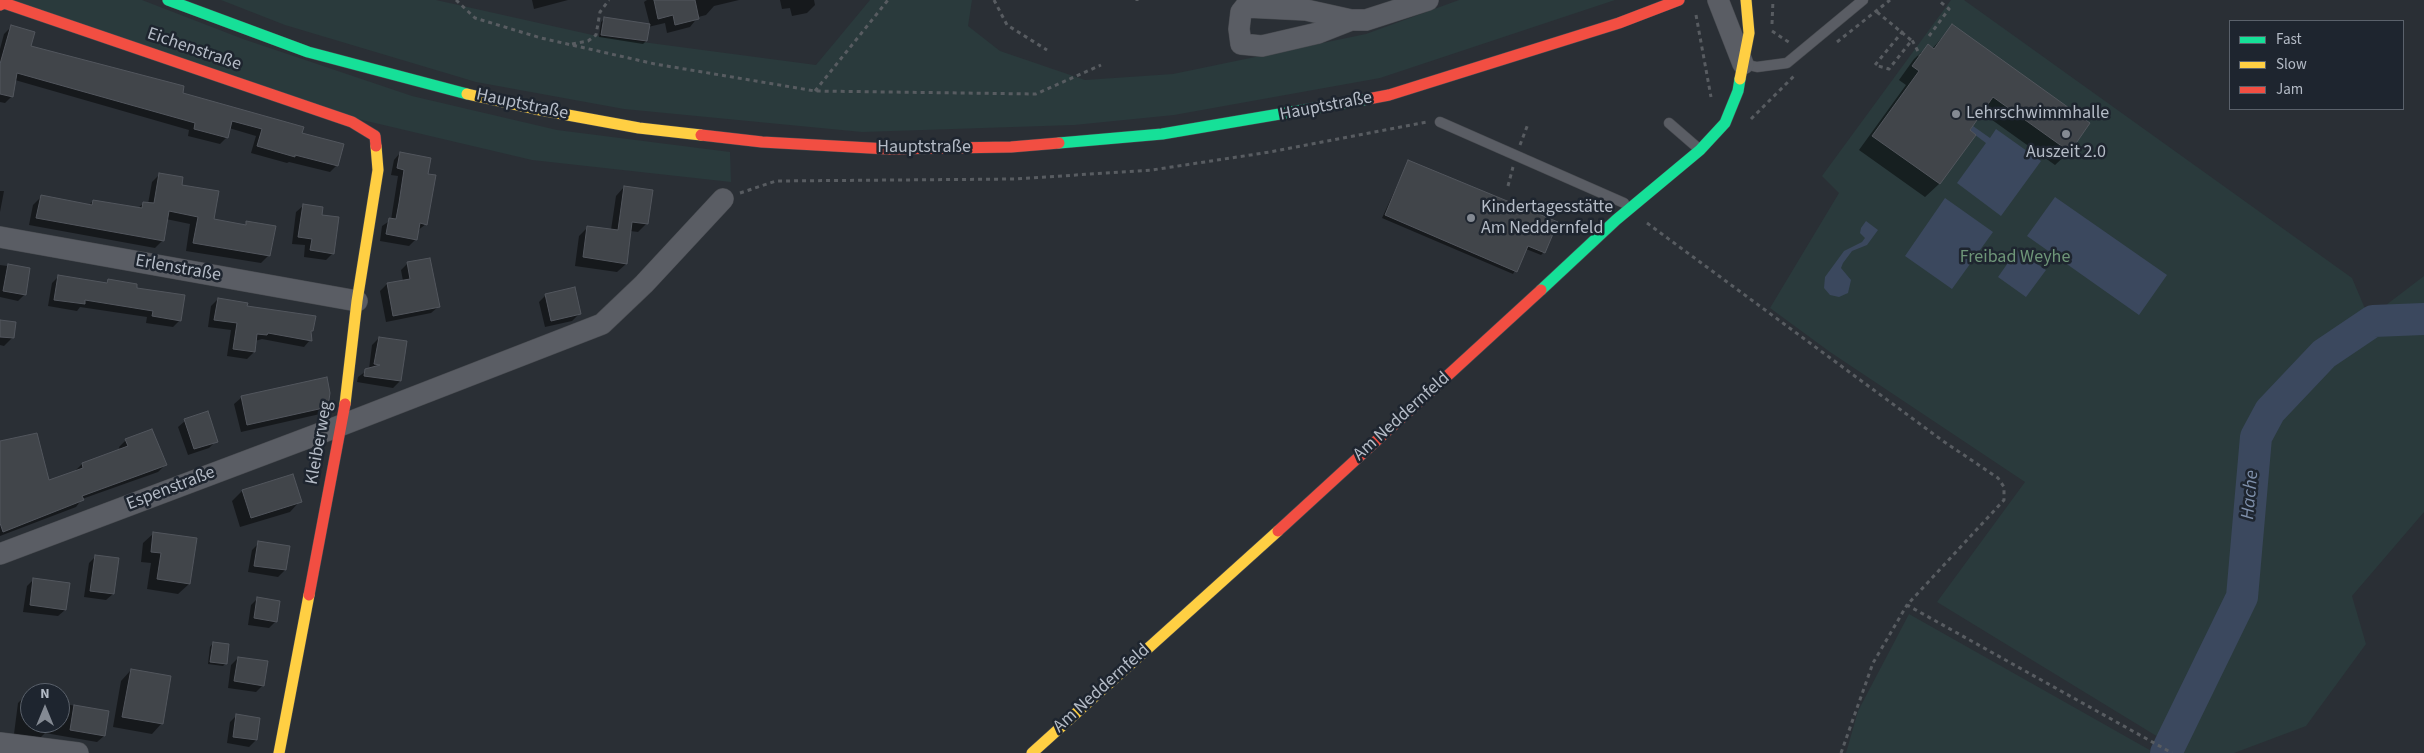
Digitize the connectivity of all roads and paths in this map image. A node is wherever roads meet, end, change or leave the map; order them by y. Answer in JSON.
{"nodes":[{"id":1,"x":168,"y":0,"type":"edge"},
{"id":2,"x":456,"y":0,"type":"edge"},
{"id":3,"x":609,"y":0,"type":"edge"},
{"id":4,"x":888,"y":0,"type":"edge"},
{"id":5,"x":994,"y":0,"type":"edge"},
{"id":6,"x":1428,"y":0,"type":"edge"},
{"id":7,"x":1679,"y":0,"type":"edge"},
{"id":8,"x":1718,"y":0,"type":"edge"},
{"id":9,"x":1746,"y":0,"type":"edge"},
{"id":10,"x":1863,"y":0,"type":"edge"},
{"id":11,"x":1890,"y":0,"type":"edge"},
{"id":12,"x":1938,"y":0,"type":"edge"},
{"id":13,"x":1244,"y":4,"type":"edge"},
{"id":14,"x":0,"y":5,"type":"edge"},
{"id":15,"x":1694,"y":8,"type":"dead end"},
{"id":16,"x":1878,"y":12,"type":"junction"},
{"id":17,"x":1350,"y":20,"type":"junction"},
{"id":18,"x":1903,"y":31,"type":"junction"},
{"id":19,"x":1929,"y":36,"type":"dead end"},
{"id":20,"x":1912,"y":40,"type":"junction"},
{"id":21,"x":569,"y":44,"type":"junction"},
{"id":22,"x":1834,"y":44,"type":"dead end"},
{"id":23,"x":1047,"y":50,"type":"dead end"},
{"id":24,"x":1920,"y":55,"type":"dead end"},
{"id":25,"x":1742,"y":64,"type":"junction"},
{"id":26,"x":1101,"y":65,"type":"dead end"},
{"id":27,"x":1796,"y":74,"type":"dead end"},
{"id":28,"x":815,"y":91,"type":"junction"},
{"id":29,"x":1712,"y":100,"type":"dead end"},
{"id":30,"x":1749,"y":121,"type":"dead end"},
{"id":31,"x":1440,"y":122,"type":"joint"},
{"id":32,"x":1669,"y":124,"type":"dead end"},
{"id":33,"x":375,"y":136,"type":"joint"},
{"id":34,"x":1700,"y":150,"type":"junction"},
{"id":35,"x":723,"y":199,"type":"joint"},
{"id":36,"x":1624,"y":203,"type":"dead end"},
{"id":37,"x":1643,"y":219,"type":"dead end"},
{"id":38,"x":0,"y":237,"type":"edge"},
{"id":39,"x":357,"y":301,"type":"junction"},
{"id":40,"x":342,"y":425,"type":"junction"},
{"id":41,"x":0,"y":554,"type":"edge"},
{"id":42,"x":1908,"y":605,"type":"junction"},
{"id":43,"x":0,"y":743,"type":"edge"},
{"id":44,"x":67,"y":752,"type":"edge"},
{"id":45,"x":279,"y":753,"type":"edge"},
{"id":46,"x":1032,"y":753,"type":"edge"},
{"id":47,"x":1841,"y":753,"type":"edge"},
{"id":48,"x":2172,"y":753,"type":"edge"}],
"edges":[{"from":1,"to":7,"type":"street","name":"Hauptstraße"},
{"from":2,"to":21,"type":"path"},
{"from":3,"to":21,"type":"path"},
{"from":4,"to":28,"type":"path"},
{"from":5,"to":23,"type":"path"},
{"from":6,"to":17,"type":"street"},
{"from":8,"to":25,"type":"street","name":"Am Neddernfeld"},
{"from":9,"to":25,"type":"street","name":"Am Neddernfeld"},
{"from":10,"to":25,"type":"lane"},
{"from":11,"to":16,"type":"path"},
{"from":12,"to":19,"type":"path"},
{"from":13,"to":17,"type":"street"},
{"from":13,"to":17,"type":"street"},
{"from":14,"to":33,"type":"street","name":"Eichenstraße"},
{"from":15,"to":29,"type":"path"},
{"from":16,"to":18,"type":"path"},
{"from":16,"to":22,"type":"path"},
{"from":18,"to":20,"type":"path"},
{"from":18,"to":20,"type":"path"},
{"from":20,"to":24,"type":"path"},
{"from":21,"to":28,"type":"path"},
{"from":25,"to":34,"type":"street","name":"Am Neddernfeld"},
{"from":26,"to":28,"type":"path"},
{"from":27,"to":30,"type":"path"},
{"from":31,"to":35,"type":"path"},
{"from":31,"to":36,"type":"lane"},
{"from":32,"to":34,"type":"lane"},
{"from":33,"to":39,"type":"street","name":"Kleiberweg"},
{"from":34,"to":46,"type":"street","name":"Am Neddernfeld"},
{"from":35,"to":40,"type":"street","name":"Espenstraße"},
{"from":37,"to":42,"type":"path"},
{"from":38,"to":39,"type":"street","name":"Erlenstraße"},
{"from":39,"to":40,"type":"street","name":"Kleiberweg"},
{"from":40,"to":41,"type":"street","name":"Espenstraße"},
{"from":40,"to":45,"type":"street","name":"Kleiberweg"},
{"from":42,"to":47,"type":"path"},
{"from":42,"to":48,"type":"path"},
{"from":43,"to":44,"type":"street"}]}
